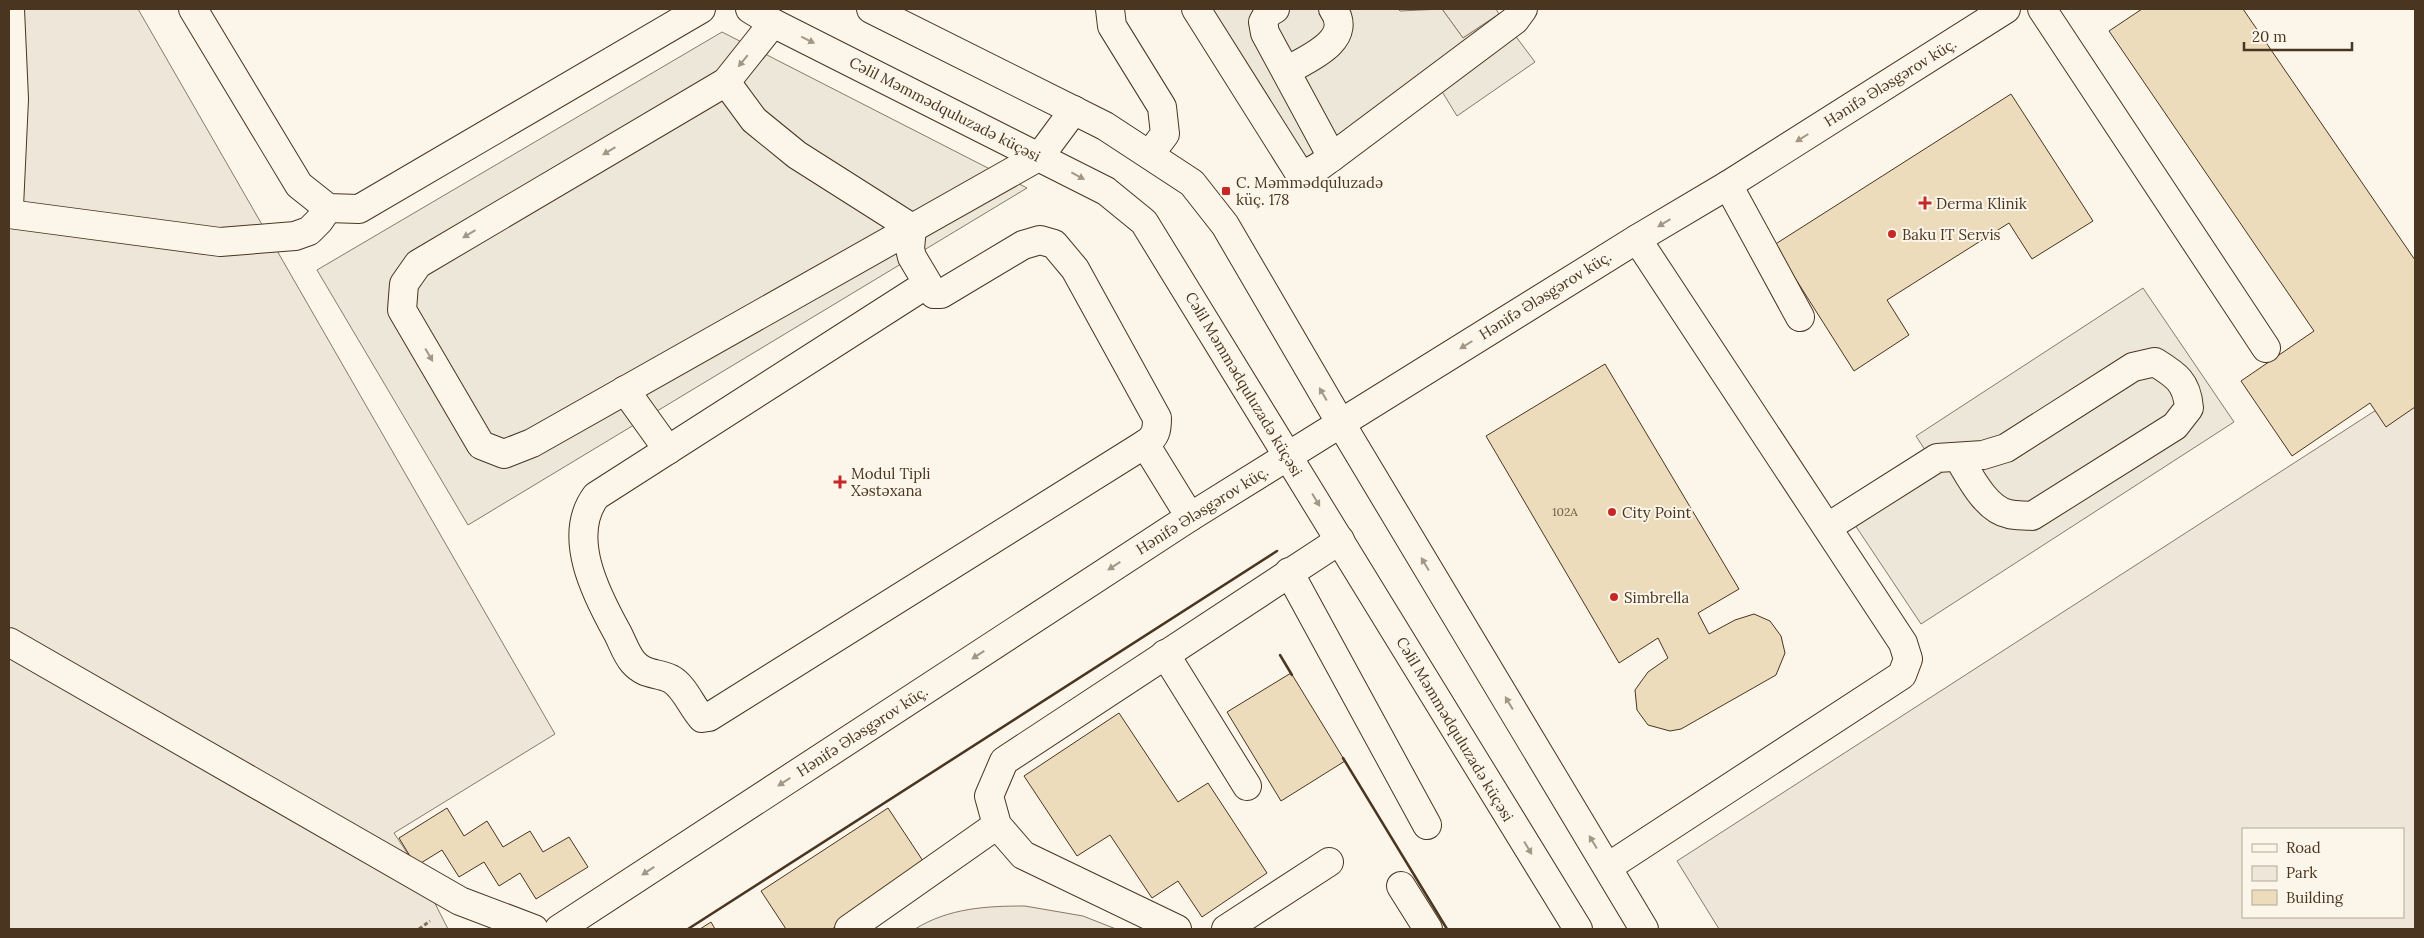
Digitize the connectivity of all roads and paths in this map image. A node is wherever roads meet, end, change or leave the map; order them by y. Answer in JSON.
{"nodes":[{"id":1,"x":10,"y":9,"type":"edge"},
{"id":2,"x":192,"y":9,"type":"edge"},
{"id":3,"x":701,"y":9,"type":"edge"},
{"id":4,"x":750,"y":9,"type":"edge"},
{"id":5,"x":871,"y":9,"type":"edge"},
{"id":6,"x":1110,"y":9,"type":"edge"},
{"id":7,"x":1196,"y":9,"type":"edge"},
{"id":8,"x":1275,"y":9,"type":"edge"},
{"id":9,"x":1332,"y":9,"type":"edge"},
{"id":10,"x":1523,"y":9,"type":"edge"},
{"id":11,"x":2006,"y":9,"type":"edge"},
{"id":12,"x":2042,"y":9,"type":"edge"},
{"id":13,"x":773,"y":23,"type":"junction"},
{"id":14,"x":1286,"y":71,"type":"junction"},
{"id":15,"x":726,"y":82,"type":"junction"},
{"id":16,"x":1074,"y":110,"type":"junction"},
{"id":17,"x":1150,"y":154,"type":"junction"},
{"id":18,"x":1040,"y":156,"type":"junction"},
{"id":19,"x":1332,"y":156,"type":"junction"},
{"id":20,"x":1728,"y":185,"type":"junction"},
{"id":21,"x":9,"y":207,"type":"edge"},
{"id":22,"x":328,"y":208,"type":"junction"},
{"id":23,"x":9,"y":214,"type":"edge"},
{"id":24,"x":912,"y":228,"type":"junction"},
{"id":25,"x":1637,"y":239,"type":"junction"},
{"id":26,"x":927,"y":284,"type":"junction"},
{"id":27,"x":1800,"y":317,"type":"dead end"},
{"id":28,"x":2266,"y":348,"type":"dead end"},
{"id":29,"x":625,"y":390,"type":"junction"},
{"id":30,"x":1340,"y":422,"type":"junction"},
{"id":31,"x":1145,"y":444,"type":"junction"},
{"id":32,"x":668,"y":450,"type":"junction"},
{"id":33,"x":1289,"y":456,"type":"junction"},
{"id":34,"x":1958,"y":457,"type":"junction"},
{"id":35,"x":1190,"y":517,"type":"junction"},
{"id":36,"x":1828,"y":528,"type":"junction"},
{"id":37,"x":1340,"y":540,"type":"junction"},
{"id":38,"x":1289,"y":572,"type":"junction"},
{"id":39,"x":9,"y":642,"type":"edge"},
{"id":40,"x":1165,"y":654,"type":"junction"},
{"id":41,"x":1247,"y":786,"type":"dead end"},
{"id":42,"x":997,"y":825,"type":"junction"},
{"id":43,"x":1427,"y":825,"type":"dead end"},
{"id":44,"x":1329,"y":862,"type":"dead end"},
{"id":45,"x":1608,"y":867,"type":"junction"},
{"id":46,"x":1402,"y":886,"type":"dead end"},
{"id":47,"x":534,"y":929,"type":"edge"},
{"id":48,"x":559,"y":929,"type":"edge"},
{"id":49,"x":849,"y":929,"type":"edge"},
{"id":50,"x":1177,"y":929,"type":"edge"},
{"id":51,"x":1226,"y":929,"type":"edge"},
{"id":52,"x":1428,"y":929,"type":"edge"},
{"id":53,"x":1578,"y":929,"type":"edge"},
{"id":54,"x":1644,"y":929,"type":"edge"}],
"edges":[{"from":1,"to":21,"type":"main road"},
{"from":2,"to":22,"type":"main road"},
{"from":3,"to":22,"type":"main road"},
{"from":4,"to":13,"type":"main road","name":"Cəlil Məmmədquluzadə küçəsi"},
{"from":5,"to":16,"type":"main road"},
{"from":6,"to":17,"type":"main road"},
{"from":7,"to":19,"type":"main road"},
{"from":8,"to":14,"type":"main road"},
{"from":9,"to":14,"type":"main road"},
{"from":10,"to":19,"type":"main road"},
{"from":11,"to":20,"type":"main road","name":"Hənifə Ələsgərov küç.","one_way":true},
{"from":12,"to":28,"type":"main road"},
{"from":13,"to":15,"type":"main road","one_way":true},
{"from":13,"to":18,"type":"main road","name":"Cəlil Məmmədquluzadə küçəsi","one_way":true},
{"from":14,"to":19,"type":"main road"},
{"from":15,"to":24,"type":"main road"},
{"from":15,"to":29,"type":"main road","one_way":true},
{"from":16,"to":17,"type":"main road"},
{"from":16,"to":18,"type":"main road"},
{"from":30,"to":17,"type":"main road","one_way":true},
{"from":18,"to":24,"type":"main road"},
{"from":18,"to":33,"type":"main road","name":"Cəlil Məmmədquluzadə küçəsi","one_way":true},
{"from":20,"to":25,"type":"main road","name":"Hənifə Ələsgərov küç.","one_way":true},
{"from":20,"to":27,"type":"main road"},
{"from":22,"to":23,"type":"main road"},
{"from":24,"to":26,"type":"main road"},
{"from":24,"to":29,"type":"main road"},
{"from":25,"to":30,"type":"main road","name":"Hənifə Ələsgərov küç.","one_way":true},
{"from":25,"to":36,"type":"main road"},
{"from":26,"to":31,"type":"main road"},
{"from":26,"to":32,"type":"main road"},
{"from":29,"to":32,"type":"main road"},
{"from":30,"to":33,"type":"main road","name":"Hənifə Ələsgərov küç."},
{"from":45,"to":30,"type":"main road","one_way":true},
{"from":31,"to":32,"type":"main road"},
{"from":31,"to":35,"type":"main road"},
{"from":33,"to":35,"type":"main road","name":"Hənifə Ələsgərov küç."},
{"from":33,"to":37,"type":"main road","name":"Cəlil Məmmədquluzadə küçəsi","one_way":true},
{"from":34,"to":34,"type":"main road"},
{"from":34,"to":36,"type":"main road"},
{"from":35,"to":48,"type":"main road","name":"Hənifə Ələsgərov küç.","one_way":true},
{"from":36,"to":45,"type":"main road"},
{"from":37,"to":38,"type":"main road"},
{"from":37,"to":53,"type":"main road","name":"Cəlil Məmmədquluzadə küçəsi","one_way":true},
{"from":38,"to":40,"type":"main road"},
{"from":38,"to":43,"type":"main road"},
{"from":39,"to":47,"type":"main road"},
{"from":40,"to":41,"type":"main road"},
{"from":40,"to":42,"type":"main road"},
{"from":42,"to":49,"type":"main road"},
{"from":42,"to":50,"type":"main road"},
{"from":44,"to":51,"type":"main road"},
{"from":45,"to":54,"type":"main road"},
{"from":46,"to":52,"type":"main road"}]}
